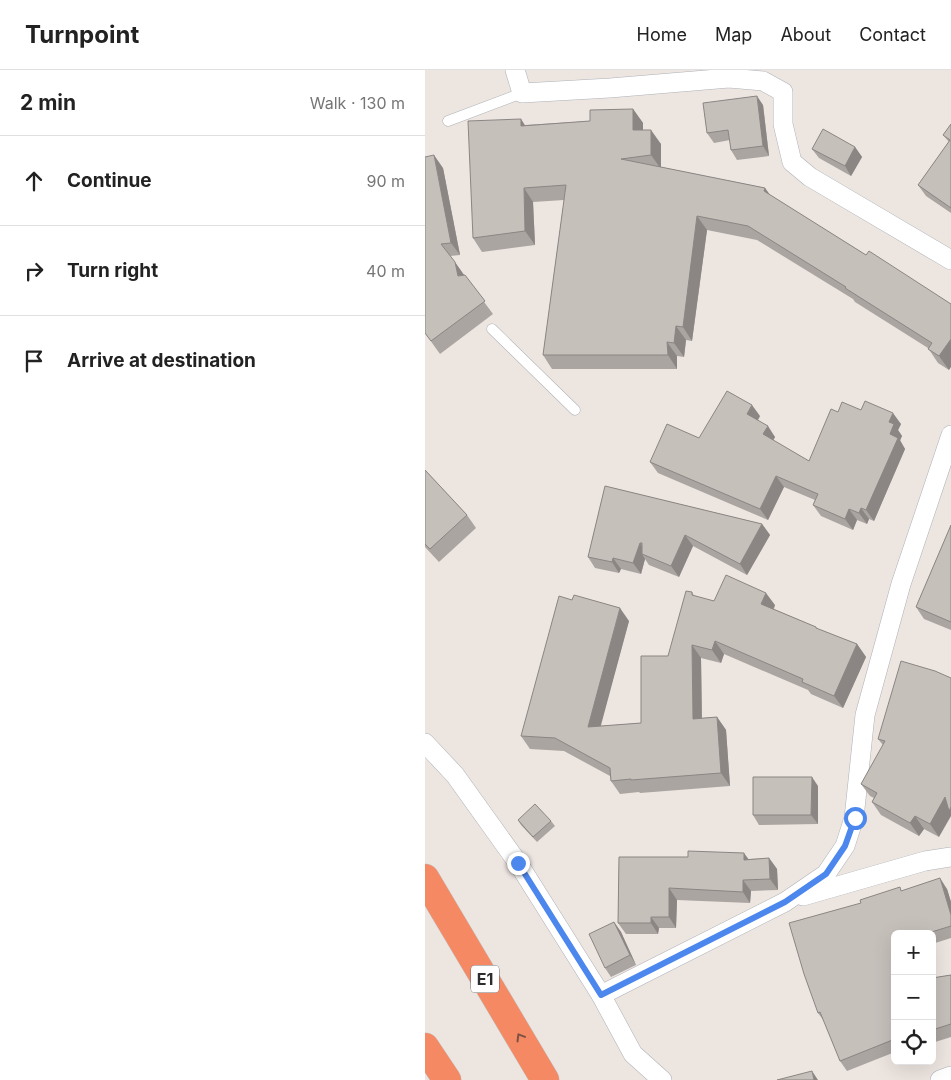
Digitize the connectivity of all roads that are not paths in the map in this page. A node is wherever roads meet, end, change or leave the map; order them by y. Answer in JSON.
{"nodes":[{"id":1,"x":515,"y":70,"type":"edge"},
{"id":2,"x":522,"y":93,"type":"junction"},
{"id":3,"x":448,"y":121,"type":"dead end"},
{"id":4,"x":951,"y":260,"type":"edge"},
{"id":5,"x":492,"y":329,"type":"dead end"},
{"id":6,"x":575,"y":410,"type":"dead end"},
{"id":7,"x":951,"y":435,"type":"edge"},
{"id":8,"x":425,"y":743,"type":"edge"},
{"id":9,"x":951,"y":856,"type":"edge"},
{"id":10,"x":425,"y":878,"type":"edge"},
{"id":11,"x":785,"y":902,"type":"junction"},
{"id":12,"x":601,"y":995,"type":"junction"},
{"id":13,"x":425,"y":1047,"type":"edge"},
{"id":14,"x":951,"y":1076,"type":"edge"},
{"id":15,"x":447,"y":1080,"type":"edge"},
{"id":16,"x":545,"y":1080,"type":"edge"},
{"id":17,"x":662,"y":1080,"type":"edge"},
{"id":18,"x":940,"y":1080,"type":"edge"}],
"edges":[{"from":1,"to":2,"type":"street"},
{"from":2,"to":3,"type":"lane"},
{"from":2,"to":4,"type":"street"},
{"from":5,"to":6,"type":"lane"},
{"from":7,"to":11,"type":"street"},
{"from":8,"to":12,"type":"street"},
{"from":9,"to":11,"type":"street"},
{"from":16,"to":10,"type":"highway","number":"E1","one_way":true},
{"from":11,"to":12,"type":"street"},
{"from":12,"to":17,"type":"street"},
{"from":13,"to":15,"type":"highway"},
{"from":14,"to":18,"type":"street"}]}
